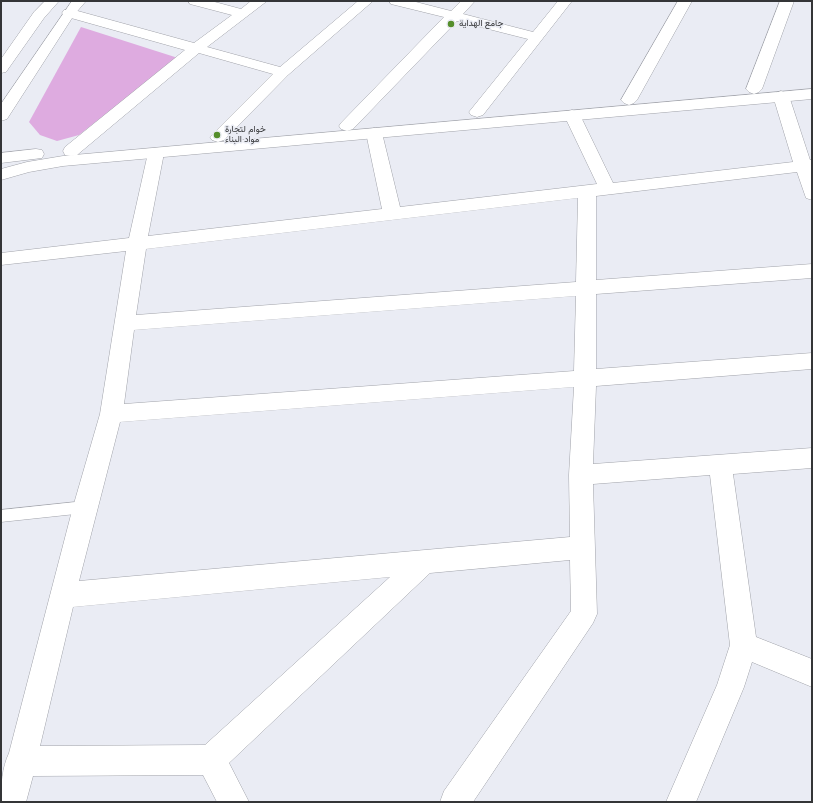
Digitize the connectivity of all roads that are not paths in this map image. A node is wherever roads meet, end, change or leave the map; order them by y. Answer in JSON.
{"nodes":[{"id":1,"x":52,"y":1,"type":"edge"},
{"id":2,"x":79,"y":1,"type":"edge"},
{"id":3,"x":195,"y":1,"type":"edge"},
{"id":4,"x":260,"y":1,"type":"edge"},
{"id":5,"x":366,"y":1,"type":"edge"},
{"id":6,"x":396,"y":1,"type":"edge"},
{"id":7,"x":468,"y":1,"type":"edge"},
{"id":8,"x":565,"y":1,"type":"edge"},
{"id":9,"x":686,"y":1,"type":"edge"},
{"id":10,"x":787,"y":1,"type":"edge"},
{"id":11,"x":69,"y":13,"type":"junction"},
{"id":12,"x":241,"y":13,"type":"junction"},
{"id":13,"x":453,"y":16,"type":"junction"},
{"id":14,"x":537,"y":37,"type":"junction"},
{"id":15,"x":196,"y":48,"type":"junction"},
{"id":16,"x":1,"y":69,"type":"edge"},
{"id":17,"x":283,"y":72,"type":"junction"},
{"id":18,"x":812,"y":84,"type":"edge"},
{"id":19,"x":754,"y":89,"type":"junction"},
{"id":20,"x":812,"y":94,"type":"edge"},
{"id":21,"x":781,"y":96,"type":"junction"},
{"id":22,"x":629,"y":100,"type":"junction"},
{"id":23,"x":477,"y":112,"type":"junction"},
{"id":24,"x":572,"y":115,"type":"junction"},
{"id":25,"x":1,"y":116,"type":"edge"},
{"id":26,"x":347,"y":126,"type":"junction"},
{"id":27,"x":374,"y":133,"type":"junction"},
{"id":28,"x":218,"y":137,"type":"junction"},
{"id":29,"x":71,"y":151,"type":"junction"},
{"id":30,"x":156,"y":153,"type":"junction"},
{"id":31,"x":1,"y":158,"type":"edge"},
{"id":32,"x":808,"y":165,"type":"edge"},
{"id":33,"x":1,"y":175,"type":"edge"},
{"id":34,"x":597,"y":189,"type":"junction"},
{"id":35,"x":812,"y":194,"type":"edge"},
{"id":36,"x":392,"y":213,"type":"junction"},
{"id":37,"x":137,"y":243,"type":"junction"},
{"id":38,"x":1,"y":259,"type":"edge"},
{"id":39,"x":812,"y":272,"type":"edge"},
{"id":40,"x":586,"y":288,"type":"junction"},
{"id":41,"x":125,"y":323,"type":"junction"},
{"id":42,"x":812,"y":361,"type":"edge"},
{"id":43,"x":585,"y":378,"type":"junction"},
{"id":44,"x":111,"y":414,"type":"junction"},
{"id":45,"x":812,"y":458,"type":"edge"},
{"id":46,"x":720,"y":465,"type":"junction"},
{"id":47,"x":581,"y":475,"type":"junction"},
{"id":48,"x":85,"y":507,"type":"junction"},
{"id":49,"x":1,"y":516,"type":"edge"},
{"id":50,"x":583,"y":547,"type":"junction"},
{"id":51,"x":425,"y":561,"type":"junction"},
{"id":52,"x":64,"y":595,"type":"junction"},
{"id":53,"x":744,"y":646,"type":"junction"},
{"id":54,"x":812,"y":674,"type":"edge"},
{"id":55,"x":211,"y":760,"type":"junction"},
{"id":56,"x":20,"y":761,"type":"junction"},
{"id":57,"x":11,"y":802,"type":"edge"},
{"id":58,"x":234,"y":802,"type":"edge"},
{"id":59,"x":455,"y":802,"type":"edge"},
{"id":60,"x":681,"y":802,"type":"edge"}],
"edges":[{"from":1,"to":16,"type":"street"},
{"from":2,"to":11,"type":"street"},
{"from":3,"to":12,"type":"street"},
{"from":4,"to":12,"type":"street"},
{"from":5,"to":17,"type":"street"},
{"from":6,"to":13,"type":"street"},
{"from":7,"to":13,"type":"street"},
{"from":8,"to":14,"type":"street"},
{"from":9,"to":22,"type":"street"},
{"from":10,"to":19,"type":"street"},
{"from":11,"to":15,"type":"street"},
{"from":11,"to":25,"type":"street"},
{"from":12,"to":15,"type":"street"},
{"from":13,"to":14,"type":"street"},
{"from":13,"to":26,"type":"street"},
{"from":14,"to":23,"type":"street"},
{"from":15,"to":17,"type":"street"},
{"from":15,"to":29,"type":"street"},
{"from":17,"to":28,"type":"street"},
{"from":18,"to":19,"type":"street"},
{"from":19,"to":22,"type":"street"},
{"from":20,"to":21,"type":"street"},
{"from":21,"to":24,"type":"street"},
{"from":21,"to":32,"type":"street"},
{"from":22,"to":23,"type":"street"},
{"from":23,"to":26,"type":"street"},
{"from":24,"to":27,"type":"street"},
{"from":24,"to":34,"type":"street"},
{"from":26,"to":28,"type":"street"},
{"from":27,"to":30,"type":"street"},
{"from":27,"to":36,"type":"street"},
{"from":28,"to":29,"type":"street"},
{"from":29,"to":31,"type":"street"},
{"from":30,"to":33,"type":"street"},
{"from":30,"to":37,"type":"street"},
{"from":32,"to":34,"type":"street"},
{"from":32,"to":35,"type":"street"},
{"from":34,"to":36,"type":"street"},
{"from":34,"to":40,"type":"street"},
{"from":36,"to":37,"type":"street"},
{"from":37,"to":38,"type":"street"},
{"from":37,"to":41,"type":"street"},
{"from":39,"to":40,"type":"street"},
{"from":40,"to":41,"type":"street"},
{"from":40,"to":43,"type":"street"},
{"from":41,"to":44,"type":"street"},
{"from":42,"to":43,"type":"street"},
{"from":43,"to":44,"type":"street"},
{"from":43,"to":47,"type":"street"},
{"from":44,"to":48,"type":"street"},
{"from":45,"to":46,"type":"street"},
{"from":46,"to":47,"type":"street"},
{"from":46,"to":53,"type":"street"},
{"from":47,"to":50,"type":"street"},
{"from":48,"to":49,"type":"lane"},
{"from":48,"to":52,"type":"street"},
{"from":50,"to":51,"type":"street"},
{"from":50,"to":59,"type":"street"},
{"from":51,"to":52,"type":"street"},
{"from":51,"to":55,"type":"street"},
{"from":52,"to":56,"type":"street"},
{"from":53,"to":54,"type":"street"},
{"from":53,"to":60,"type":"street"},
{"from":55,"to":56,"type":"street"},
{"from":55,"to":58,"type":"street"},
{"from":56,"to":57,"type":"street"}]}
